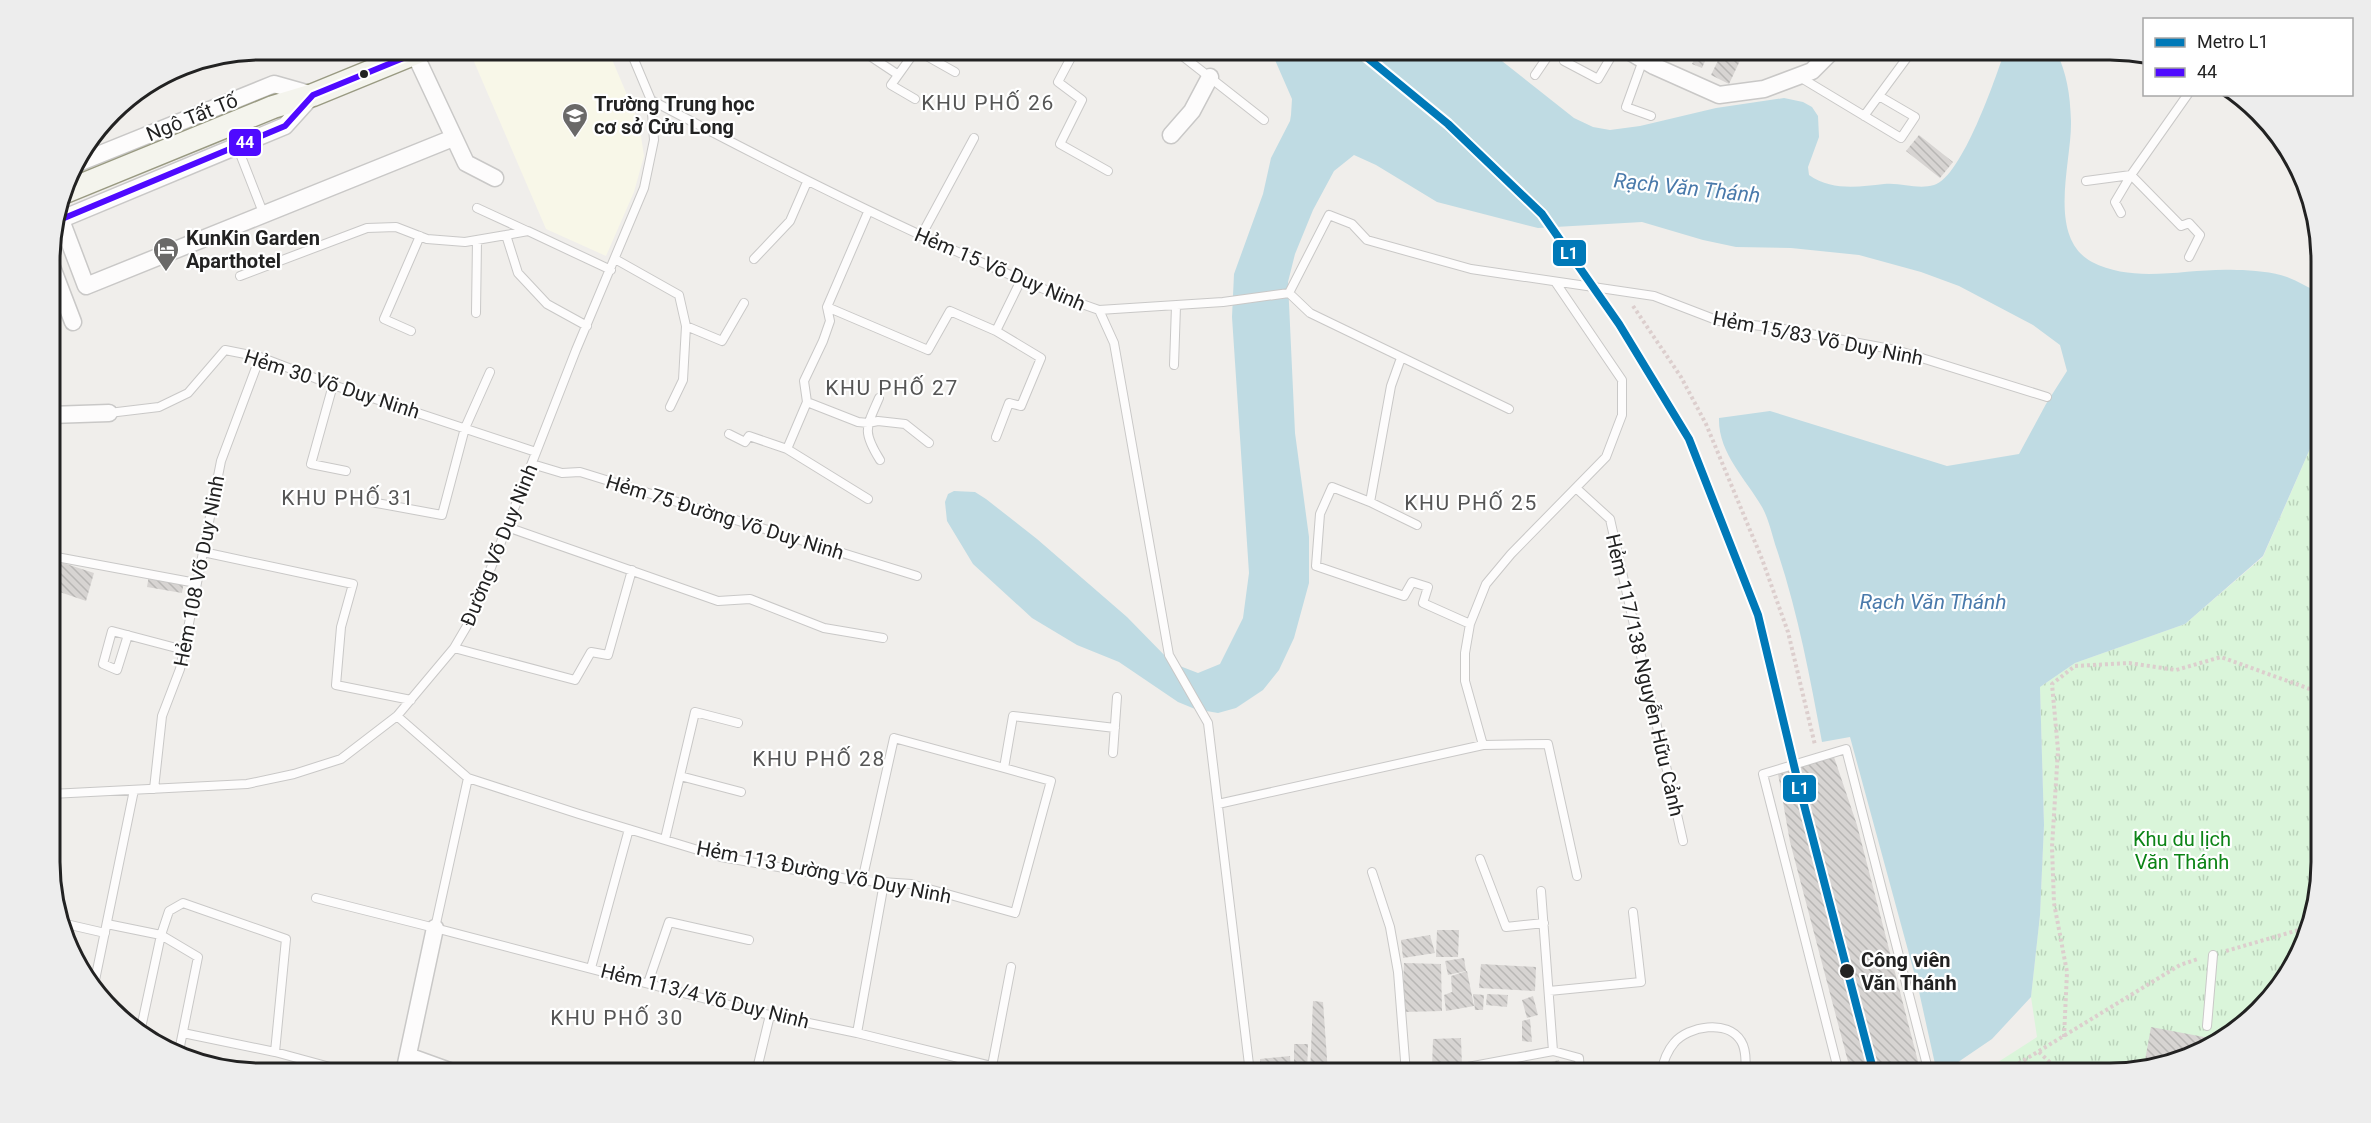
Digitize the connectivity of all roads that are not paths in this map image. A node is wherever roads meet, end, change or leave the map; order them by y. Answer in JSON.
{"nodes":[{"id":1,"x":393,"y":60,"type":"edge"},
{"id":2,"x":421,"y":60,"type":"edge"},
{"id":3,"x":634,"y":60,"type":"edge"},
{"id":4,"x":876,"y":60,"type":"edge"},
{"id":5,"x":908,"y":60,"type":"edge"},
{"id":6,"x":934,"y":60,"type":"edge"},
{"id":7,"x":1070,"y":60,"type":"edge"},
{"id":8,"x":1188,"y":60,"type":"edge"},
{"id":9,"x":1545,"y":60,"type":"edge"},
{"id":10,"x":1609,"y":60,"type":"edge"},
{"id":11,"x":1643,"y":60,"type":"joint"},
{"id":12,"x":1822,"y":60,"type":"edge"},
{"id":13,"x":1905,"y":60,"type":"edge"},
{"id":14,"x":1564,"y":61,"type":"dead end"},
{"id":15,"x":955,"y":72,"type":"dead end"},
{"id":16,"x":897,"y":74,"type":"junction"},
{"id":17,"x":1535,"y":75,"type":"dead end"},
{"id":18,"x":1798,"y":76,"type":"junction"},
{"id":19,"x":1210,"y":77,"type":"junction"},
{"id":20,"x":313,"y":94,"type":"junction"},
{"id":21,"x":1879,"y":96,"type":"junction"},
{"id":22,"x":2187,"y":96,"type":"edge"},
{"id":23,"x":915,"y":99,"type":"dead end"},
{"id":24,"x":651,"y":100,"type":"junction"},
{"id":25,"x":1651,"y":116,"type":"dead end"},
{"id":26,"x":1864,"y":116,"type":"junction"},
{"id":27,"x":1264,"y":120,"type":"dead end"},
{"id":28,"x":1171,"y":135,"type":"dead end"},
{"id":29,"x":453,"y":138,"type":"junction"},
{"id":30,"x":974,"y":138,"type":"dead end"},
{"id":31,"x":237,"y":146,"type":"junction"},
{"id":32,"x":90,"y":155,"type":"edge"},
{"id":33,"x":1108,"y":171,"type":"dead end"},
{"id":34,"x":2131,"y":175,"type":"junction"},
{"id":35,"x":495,"y":178,"type":"dead end"},
{"id":36,"x":2085,"y":181,"type":"dead end"},
{"id":37,"x":807,"y":182,"type":"junction"},
{"id":38,"x":74,"y":189,"type":"edge"},
{"id":39,"x":477,"y":208,"type":"dead end"},
{"id":40,"x":868,"y":212,"type":"junction"},
{"id":41,"x":2121,"y":213,"type":"dead end"},
{"id":42,"x":264,"y":215,"type":"junction"},
{"id":43,"x":65,"y":217,"type":"edge"},
{"id":44,"x":63,"y":230,"type":"edge"},
{"id":45,"x":528,"y":231,"type":"junction"},
{"id":46,"x":507,"y":235,"type":"junction"},
{"id":47,"x":420,"y":236,"type":"junction"},
{"id":48,"x":921,"y":236,"type":"junction"},
{"id":49,"x":477,"y":240,"type":"junction"},
{"id":50,"x":2189,"y":257,"type":"dead end"},
{"id":51,"x":754,"y":258,"type":"dead end"},
{"id":52,"x":615,"y":259,"type":"junction"},
{"id":53,"x":611,"y":270,"type":"junction"},
{"id":54,"x":240,"y":276,"type":"dead end"},
{"id":55,"x":1021,"y":280,"type":"junction"},
{"id":56,"x":1556,"y":283,"type":"junction"},
{"id":57,"x":1290,"y":293,"type":"junction"},
{"id":58,"x":60,"y":295,"type":"edge"},
{"id":59,"x":744,"y":303,"type":"dead end"},
{"id":60,"x":1176,"y":306,"type":"junction"},
{"id":61,"x":826,"y":307,"type":"junction"},
{"id":62,"x":1099,"y":310,"type":"junction"},
{"id":63,"x":476,"y":313,"type":"dead end"},
{"id":64,"x":73,"y":322,"type":"dead end"},
{"id":65,"x":587,"y":326,"type":"junction"},
{"id":66,"x":686,"y":326,"type":"junction"},
{"id":67,"x":996,"y":331,"type":"junction"},
{"id":68,"x":411,"y":332,"type":"dead end"},
{"id":69,"x":260,"y":357,"type":"junction"},
{"id":70,"x":1401,"y":358,"type":"junction"},
{"id":71,"x":1174,"y":365,"type":"dead end"},
{"id":72,"x":490,"y":372,"type":"dead end"},
{"id":73,"x":333,"y":385,"type":"junction"},
{"id":74,"x":2047,"y":397,"type":"dead end"},
{"id":75,"x":879,"y":398,"type":"dead end"},
{"id":76,"x":807,"y":402,"type":"junction"},
{"id":77,"x":670,"y":406,"type":"dead end"},
{"id":78,"x":1509,"y":409,"type":"dead end"},
{"id":79,"x":109,"y":413,"type":"joint"},
{"id":80,"x":60,"y":415,"type":"edge"},
{"id":81,"x":868,"y":423,"type":"junction"},
{"id":82,"x":465,"y":428,"type":"junction"},
{"id":83,"x":729,"y":434,"type":"dead end"},
{"id":84,"x":996,"y":437,"type":"dead end"},
{"id":85,"x":929,"y":444,"type":"dead end"},
{"id":86,"x":787,"y":449,"type":"junction"},
{"id":87,"x":536,"y":452,"type":"junction"},
{"id":88,"x":879,"y":460,"type":"dead end"},
{"id":89,"x":532,"y":464,"type":"junction"},
{"id":90,"x":346,"y":471,"type":"dead end"},
{"id":91,"x":1576,"y":488,"type":"junction"},
{"id":92,"x":868,"y":499,"type":"dead end"},
{"id":93,"x":371,"y":502,"type":"dead end"},
{"id":94,"x":1370,"y":502,"type":"junction"},
{"id":95,"x":1417,"y":525,"type":"dead end"},
{"id":96,"x":507,"y":526,"type":"junction"},
{"id":97,"x":203,"y":552,"type":"junction"},
{"id":98,"x":60,"y":558,"type":"edge"},
{"id":99,"x":632,"y":570,"type":"junction"},
{"id":100,"x":916,"y":576,"type":"dead end"},
{"id":101,"x":196,"y":583,"type":"junction"},
{"id":102,"x":1470,"y":624,"type":"junction"},
{"id":103,"x":128,"y":635,"type":"dead end"},
{"id":104,"x":883,"y":638,"type":"dead end"},
{"id":105,"x":454,"y":648,"type":"junction"},
{"id":106,"x":184,"y":650,"type":"junction"},
{"id":107,"x":1117,"y":697,"type":"dead end"},
{"id":108,"x":411,"y":700,"type":"junction"},
{"id":109,"x":397,"y":716,"type":"junction"},
{"id":110,"x":738,"y":723,"type":"dead end"},
{"id":111,"x":1115,"y":728,"type":"junction"},
{"id":112,"x":1483,"y":745,"type":"junction"},
{"id":113,"x":1113,"y":753,"type":"dead end"},
{"id":114,"x":1004,"y":768,"type":"junction"},
{"id":115,"x":680,"y":776,"type":"junction"},
{"id":116,"x":468,"y":778,"type":"junction"},
{"id":117,"x":154,"y":789,"type":"junction"},
{"id":118,"x":134,"y":790,"type":"junction"},
{"id":119,"x":741,"y":792,"type":"dead end"},
{"id":120,"x":60,"y":794,"type":"edge"},
{"id":121,"x":1218,"y":804,"type":"junction"},
{"id":122,"x":629,"y":829,"type":"junction"},
{"id":123,"x":665,"y":840,"type":"junction"},
{"id":124,"x":1683,"y":841,"type":"dead end"},
{"id":125,"x":1480,"y":859,"type":"dead end"},
{"id":126,"x":1372,"y":872,"type":"dead end"},
{"id":127,"x":1576,"y":876,"type":"dead end"},
{"id":128,"x":862,"y":881,"type":"junction"},
{"id":129,"x":884,"y":883,"type":"junction"},
{"id":130,"x":1541,"y":891,"type":"dead end"},
{"id":131,"x":316,"y":898,"type":"dead end"},
{"id":132,"x":1633,"y":912,"type":"dead end"},
{"id":133,"x":1544,"y":923,"type":"junction"},
{"id":134,"x":107,"y":924,"type":"junction"},
{"id":135,"x":71,"y":925,"type":"edge"},
{"id":136,"x":435,"y":928,"type":"junction"},
{"id":137,"x":105,"y":933,"type":"junction"},
{"id":138,"x":161,"y":935,"type":"junction"},
{"id":139,"x":749,"y":940,"type":"dead end"},
{"id":140,"x":2214,"y":955,"type":"road end"},
{"id":141,"x":1011,"y":967,"type":"dead end"},
{"id":142,"x":591,"y":968,"type":"junction"},
{"id":143,"x":96,"y":977,"type":"edge"},
{"id":144,"x":648,"y":983,"type":"junction"},
{"id":145,"x":1549,"y":991,"type":"junction"},
{"id":146,"x":770,"y":1015,"type":"junction"},
{"id":147,"x":142,"y":1024,"type":"edge"},
{"id":148,"x":2207,"y":1026,"type":"dead end"},
{"id":149,"x":183,"y":1033,"type":"junction"},
{"id":150,"x":857,"y":1033,"type":"junction"},
{"id":151,"x":180,"y":1046,"type":"edge"},
{"id":152,"x":1553,"y":1051,"type":"junction"},
{"id":153,"x":275,"y":1052,"type":"junction"},
{"id":154,"x":408,"y":1056,"type":"junction"},
{"id":155,"x":314,"y":1063,"type":"edge"},
{"id":156,"x":406,"y":1063,"type":"edge"},
{"id":157,"x":427,"y":1063,"type":"edge"},
{"id":158,"x":758,"y":1063,"type":"edge"},
{"id":159,"x":980,"y":1063,"type":"edge"},
{"id":160,"x":993,"y":1063,"type":"edge"},
{"id":161,"x":1249,"y":1063,"type":"edge"},
{"id":162,"x":1405,"y":1063,"type":"edge"},
{"id":163,"x":1485,"y":1063,"type":"edge"},
{"id":164,"x":1579,"y":1063,"type":"edge"},
{"id":165,"x":1665,"y":1063,"type":"edge"},
{"id":166,"x":1744,"y":1063,"type":"edge"},
{"id":167,"x":1836,"y":1063,"type":"edge"},
{"id":168,"x":1926,"y":1063,"type":"edge"}],
"edges":[{"from":1,"to":20,"type":"street"},
{"from":2,"to":29,"type":"street"},
{"from":3,"to":24,"type":"lane","name":"Đường Võ Duy Ninh"},
{"from":4,"to":16,"type":"lane"},
{"from":5,"to":16,"type":"lane"},
{"from":6,"to":15,"type":"lane"},
{"from":7,"to":33,"type":"lane"},
{"from":8,"to":19,"type":"lane"},
{"from":9,"to":17,"type":"lane"},
{"from":10,"to":14,"type":"lane"},
{"from":11,"to":18,"type":"street"},
{"from":11,"to":25,"type":"lane"},
{"from":12,"to":18,"type":"street"},
{"from":13,"to":21,"type":"lane"},
{"from":16,"to":23,"type":"lane"},
{"from":18,"to":26,"type":"lane"},
{"from":19,"to":27,"type":"lane"},
{"from":19,"to":28,"type":"street"},
{"from":20,"to":31,"type":"street"},
{"from":20,"to":32,"type":"street","name":"Ngô Tất Tố"},
{"from":20,"to":38,"type":"street"},
{"from":21,"to":26,"type":"lane"},
{"from":21,"to":26,"type":"lane"},
{"from":22,"to":34,"type":"lane"},
{"from":24,"to":37,"type":"lane","name":"Hẻm 15 Võ Duy Ninh"},
{"from":24,"to":52,"type":"lane","name":"Đường Võ Duy Ninh"},
{"from":29,"to":35,"type":"street"},
{"from":29,"to":42,"type":"street"},
{"from":30,"to":48,"type":"lane"},
{"from":31,"to":42,"type":"lane"},
{"from":31,"to":43,"type":"street"},
{"from":34,"to":36,"type":"lane"},
{"from":34,"to":41,"type":"lane"},
{"from":34,"to":50,"type":"lane"},
{"from":37,"to":40,"type":"lane","name":"Hẻm 15 Võ Duy Ninh"},
{"from":37,"to":51,"type":"lane"},
{"from":39,"to":45,"type":"lane"},
{"from":40,"to":48,"type":"lane","name":"Hẻm 15 Võ Duy Ninh"},
{"from":40,"to":61,"type":"lane"},
{"from":42,"to":44,"type":"street"},
{"from":45,"to":46,"type":"lane"},
{"from":45,"to":53,"type":"lane"},
{"from":46,"to":49,"type":"lane"},
{"from":46,"to":65,"type":"lane"},
{"from":47,"to":49,"type":"lane"},
{"from":47,"to":54,"type":"lane"},
{"from":47,"to":68,"type":"lane"},
{"from":48,"to":55,"type":"lane","name":"Hẻm 15 Võ Duy Ninh"},
{"from":49,"to":63,"type":"lane"},
{"from":52,"to":53,"type":"lane","name":"Đường Võ Duy Ninh"},
{"from":52,"to":66,"type":"lane"},
{"from":53,"to":65,"type":"lane","name":"Đường Võ Duy Ninh"},
{"from":55,"to":62,"type":"lane","name":"Hẻm 15 Võ Duy Ninh"},
{"from":55,"to":67,"type":"lane"},
{"from":56,"to":57,"type":"lane","name":"Hẻm 15/83 Võ Duy Ninh"},
{"from":56,"to":74,"type":"lane","name":"Hẻm 15/83 Võ Duy Ninh"},
{"from":56,"to":91,"type":"lane"},
{"from":57,"to":60,"type":"lane"},
{"from":57,"to":70,"type":"lane"},
{"from":58,"to":64,"type":"street"},
{"from":59,"to":66,"type":"lane"},
{"from":60,"to":62,"type":"lane"},
{"from":60,"to":71,"type":"lane"},
{"from":61,"to":67,"type":"lane"},
{"from":61,"to":76,"type":"lane"},
{"from":62,"to":121,"type":"lane","name":"Hẻm 15 Võ Duy Ninh"},
{"from":65,"to":87,"type":"lane","name":"Đường Võ Duy Ninh"},
{"from":66,"to":77,"type":"lane"},
{"from":67,"to":84,"type":"lane"},
{"from":69,"to":73,"type":"lane","name":"Hẻm 30 Võ Duy Ninh"},
{"from":69,"to":79,"type":"lane","name":"Hẻm 30 Võ Duy Ninh"},
{"from":69,"to":97,"type":"lane","name":"Hẻm 108 Võ Duy Ninh"},
{"from":70,"to":78,"type":"lane"},
{"from":70,"to":94,"type":"lane"},
{"from":72,"to":82,"type":"lane"},
{"from":73,"to":82,"type":"lane","name":"Hẻm 30 Võ Duy Ninh"},
{"from":73,"to":90,"type":"lane"},
{"from":75,"to":81,"type":"lane"},
{"from":76,"to":81,"type":"lane"},
{"from":76,"to":86,"type":"lane"},
{"from":79,"to":80,"type":"street"},
{"from":81,"to":85,"type":"lane"},
{"from":81,"to":88,"type":"lane"},
{"from":82,"to":87,"type":"lane","name":"Hẻm 30 Võ Duy Ninh"},
{"from":82,"to":93,"type":"lane"},
{"from":83,"to":86,"type":"lane"},
{"from":86,"to":92,"type":"lane"},
{"from":87,"to":89,"type":"lane","name":"Đường Võ Duy Ninh"},
{"from":89,"to":96,"type":"lane","name":"Đường Võ Duy Ninh"},
{"from":89,"to":100,"type":"lane","name":"Hẻm 75 Đường Võ Duy Ninh"},
{"from":91,"to":102,"type":"lane"},
{"from":91,"to":124,"type":"lane","name":"Hẻm 117/138 Nguyễn Hữu Cảnh"},
{"from":94,"to":95,"type":"lane"},
{"from":94,"to":102,"type":"lane"},
{"from":96,"to":99,"type":"lane"},
{"from":96,"to":105,"type":"lane","name":"Đường Võ Duy Ninh"},
{"from":97,"to":101,"type":"lane","name":"Hẻm 108 Võ Duy Ninh"},
{"from":97,"to":108,"type":"lane"},
{"from":98,"to":101,"type":"lane"},
{"from":99,"to":104,"type":"lane"},
{"from":99,"to":105,"type":"lane"},
{"from":101,"to":106,"type":"lane","name":"Hẻm 108 Võ Duy Ninh"},
{"from":102,"to":112,"type":"lane"},
{"from":103,"to":106,"type":"lane"},
{"from":105,"to":108,"type":"lane","name":"Đường Võ Duy Ninh"},
{"from":106,"to":117,"type":"lane","name":"Hẻm 108 Võ Duy Ninh"},
{"from":107,"to":111,"type":"lane"},
{"from":108,"to":109,"type":"lane","name":"Đường Võ Duy Ninh"},
{"from":109,"to":116,"type":"lane","name":"Hẻm 113 Đường Võ Duy Ninh"},
{"from":109,"to":117,"type":"lane","name":"Đường Võ Duy Ninh"},
{"from":110,"to":115,"type":"lane"},
{"from":111,"to":113,"type":"lane"},
{"from":111,"to":114,"type":"lane"},
{"from":112,"to":121,"type":"lane"},
{"from":112,"to":127,"type":"lane"},
{"from":114,"to":128,"type":"lane"},
{"from":114,"to":129,"type":"lane","name":"Hẻm 113 Đường Võ Duy Ninh"},
{"from":115,"to":119,"type":"lane"},
{"from":115,"to":123,"type":"lane"},
{"from":116,"to":122,"type":"lane","name":"Hẻm 113 Đường Võ Duy Ninh"},
{"from":116,"to":136,"type":"lane"},
{"from":117,"to":118,"type":"lane","name":"Đường Võ Duy Ninh"},
{"from":118,"to":120,"type":"lane","name":"Đường Võ Duy Ninh"},
{"from":118,"to":134,"type":"lane"},
{"from":121,"to":161,"type":"lane"},
{"from":122,"to":123,"type":"lane","name":"Hẻm 113 Đường Võ Duy Ninh"},
{"from":122,"to":142,"type":"lane"},
{"from":123,"to":128,"type":"lane","name":"Hẻm 113 Đường Võ Duy Ninh"},
{"from":125,"to":133,"type":"lane"},
{"from":126,"to":162,"type":"lane"},
{"from":128,"to":129,"type":"lane","name":"Hẻm 113 Đường Võ Duy Ninh"},
{"from":129,"to":150,"type":"lane"},
{"from":130,"to":133,"type":"lane"},
{"from":131,"to":136,"type":"lane","name":"Hẻm 113/4 Võ Duy Ninh"},
{"from":132,"to":145,"type":"lane"},
{"from":133,"to":145,"type":"lane"},
{"from":134,"to":137,"type":"lane"},
{"from":134,"to":138,"type":"lane"},
{"from":135,"to":137,"type":"lane"},
{"from":136,"to":142,"type":"lane","name":"Hẻm 113/4 Võ Duy Ninh"},
{"from":136,"to":154,"type":"street"},
{"from":137,"to":143,"type":"lane"},
{"from":138,"to":147,"type":"lane"},
{"from":138,"to":149,"type":"lane"},
{"from":138,"to":153,"type":"lane"},
{"from":139,"to":144,"type":"lane"},
{"from":140,"to":148,"type":"lane"},
{"from":141,"to":160,"type":"lane"},
{"from":142,"to":144,"type":"lane","name":"Hẻm 113/4 Võ Duy Ninh"},
{"from":144,"to":146,"type":"lane","name":"Hẻm 113/4 Võ Duy Ninh"},
{"from":145,"to":152,"type":"lane"},
{"from":146,"to":150,"type":"lane","name":"Hẻm 113/4 Võ Duy Ninh"},
{"from":146,"to":158,"type":"lane"},
{"from":149,"to":151,"type":"lane"},
{"from":149,"to":153,"type":"lane"},
{"from":150,"to":159,"type":"lane","name":"Hẻm 113/4 Võ Duy Ninh"},
{"from":152,"to":163,"type":"lane"},
{"from":152,"to":164,"type":"lane"},
{"from":153,"to":155,"type":"lane"},
{"from":154,"to":156,"type":"street"},
{"from":154,"to":157,"type":"street"},
{"from":165,"to":166,"type":"lane"},
{"from":167,"to":168,"type":"lane"}]}
